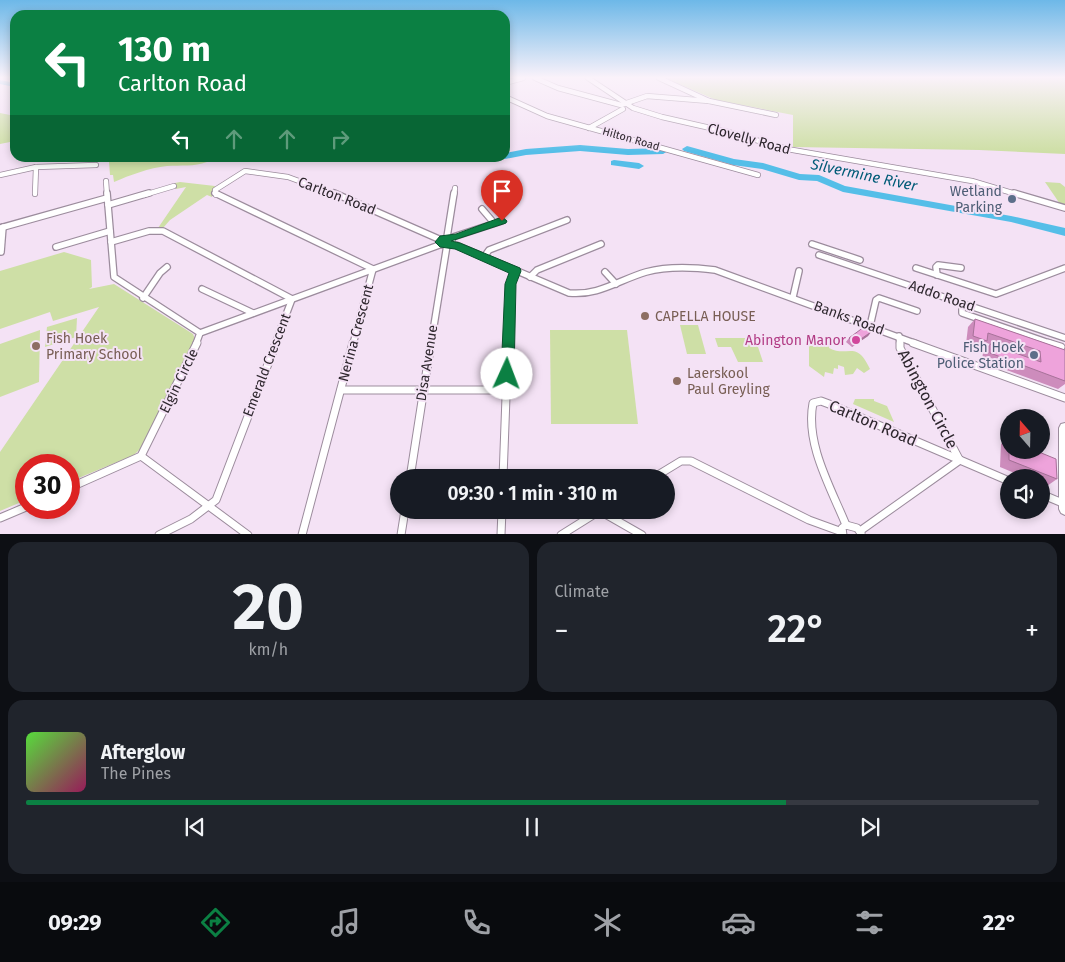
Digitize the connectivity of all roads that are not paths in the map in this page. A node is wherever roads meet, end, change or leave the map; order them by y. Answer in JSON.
{"nodes":[{"id":1,"x":518,"y":103,"type":"edge"},
{"id":2,"x":611,"y":103,"type":"edge"},
{"id":3,"x":718,"y":103,"type":"edge"},
{"id":4,"x":627,"y":104,"type":"joint"},
{"id":5,"x":623,"y":109,"type":"dead end"},
{"id":6,"x":776,"y":115,"type":"dead end"},
{"id":7,"x":589,"y":128,"type":"junction"},
{"id":8,"x":96,"y":165,"type":"dead end"},
{"id":9,"x":36,"y":167,"type":"junction"},
{"id":10,"x":3,"y":175,"type":"edge"},
{"id":11,"x":758,"y":175,"type":"dead end"},
{"id":12,"x":106,"y":181,"type":"dead end"},
{"id":13,"x":174,"y":186,"type":"dead end"},
{"id":14,"x":455,"y":188,"type":"dead end"},
{"id":15,"x":35,"y":194,"type":"dead end"},
{"id":16,"x":217,"y":196,"type":"joint"},
{"id":17,"x":107,"y":198,"type":"junction"},
{"id":18,"x":108,"y":205,"type":"junction"},
{"id":19,"x":1065,"y":208,"type":"edge"},
{"id":20,"x":482,"y":209,"type":"dead end"},
{"id":21,"x":567,"y":220,"type":"dead end"},
{"id":22,"x":502,"y":221,"type":"dead end"},
{"id":23,"x":494,"y":224,"type":"junction"},
{"id":24,"x":2,"y":228,"type":"edge"},
{"id":25,"x":110,"y":231,"type":"junction"},
{"id":26,"x":111,"y":242,"type":"junction"},
{"id":27,"x":447,"y":242,"type":"junction"},
{"id":28,"x":601,"y":244,"type":"dead end"},
{"id":29,"x":812,"y":244,"type":"dead end"},
{"id":30,"x":56,"y":247,"type":"dead end"},
{"id":31,"x":833,"y":251,"type":"junction"},
{"id":32,"x":1,"y":252,"type":"edge"},
{"id":33,"x":820,"y":255,"type":"dead end"},
{"id":34,"x":484,"y":257,"type":"junction"},
{"id":35,"x":830,"y":258,"type":"junction"},
{"id":36,"x":860,"y":260,"type":"dead end"},
{"id":37,"x":167,"y":267,"type":"dead end"},
{"id":38,"x":916,"y":268,"type":"dead end"},
{"id":39,"x":961,"y":268,"type":"dead end"},
{"id":40,"x":1065,"y":268,"type":"edge"},
{"id":41,"x":373,"y":269,"type":"junction"},
{"id":42,"x":516,"y":271,"type":"junction"},
{"id":43,"x":799,"y":271,"type":"dead end"},
{"id":44,"x":605,"y":272,"type":"dead end"},
{"id":45,"x":937,"y":275,"type":"junction"},
{"id":46,"x":530,"y":277,"type":"junction"},
{"id":47,"x":628,"y":278,"type":"joint"},
{"id":48,"x":616,"y":284,"type":"junction"},
{"id":49,"x":202,"y":289,"type":"dead end"},
{"id":50,"x":792,"y":297,"type":"junction"},
{"id":51,"x":143,"y":298,"type":"junction"},
{"id":52,"x":292,"y":298,"type":"junction"},
{"id":53,"x":962,"y":303,"type":"junction"},
{"id":54,"x":917,"y":311,"type":"dead end"},
{"id":55,"x":253,"y":313,"type":"junction"},
{"id":56,"x":870,"y":326,"type":"junction"},
{"id":57,"x":200,"y":333,"type":"junction"},
{"id":58,"x":899,"y":336,"type":"junction"},
{"id":59,"x":1065,"y":338,"type":"edge"},
{"id":60,"x":1061,"y":347,"type":"edge"},
{"id":61,"x":423,"y":389,"type":"junction"},
{"id":62,"x":341,"y":390,"type":"junction"},
{"id":63,"x":507,"y":390,"type":"junction"},
{"id":64,"x":1065,"y":398,"type":"edge"},
{"id":65,"x":1065,"y":428,"type":"edge"},
{"id":66,"x":141,"y":456,"type":"junction"},
{"id":67,"x":960,"y":460,"type":"junction"},
{"id":68,"x":411,"y":469,"type":"edge"},
{"id":69,"x":503,"y":469,"type":"edge"},
{"id":70,"x":667,"y":469,"type":"edge"},
{"id":71,"x":1000,"y":477,"type":"edge"},
{"id":72,"x":80,"y":483,"type":"edge"},
{"id":73,"x":1050,"y":498,"type":"edge"},
{"id":74,"x":1065,"y":504,"type":"edge"},
{"id":75,"x":208,"y":507,"type":"junction"},
{"id":76,"x":1065,"y":509,"type":"edge"},
{"id":77,"x":15,"y":512,"type":"edge"},
{"id":78,"x":0,"y":518,"type":"edge"},
{"id":79,"x":404,"y":519,"type":"edge"},
{"id":80,"x":502,"y":519,"type":"edge"},
{"id":81,"x":585,"y":519,"type":"edge"},
{"id":82,"x":616,"y":519,"type":"edge"},
{"id":83,"x":843,"y":530,"type":"edge"},
{"id":84,"x":861,"y":533,"type":"edge"},
{"id":85,"x":159,"y":534,"type":"edge"},
{"id":86,"x":248,"y":534,"type":"edge"},
{"id":87,"x":302,"y":534,"type":"edge"},
{"id":88,"x":401,"y":534,"type":"edge"},
{"id":89,"x":501,"y":534,"type":"edge"},
{"id":90,"x":561,"y":534,"type":"edge"},
{"id":91,"x":642,"y":534,"type":"edge"}],
"edges":[{"from":1,"to":7,"type":"street","name":"Hilton Road"},
{"from":2,"to":4,"type":"street"},
{"from":3,"to":6,"type":"street"},
{"from":4,"to":19,"type":"street","name":"Clovelly Road"},
{"from":5,"to":7,"type":"street"},
{"from":7,"to":11,"type":"street","name":"Hilton Road"},
{"from":8,"to":9,"type":"street"},
{"from":9,"to":10,"type":"street"},
{"from":9,"to":15,"type":"street"},
{"from":12,"to":17,"type":"street","name":"Elgin Circle"},
{"from":13,"to":18,"type":"street"},
{"from":14,"to":27,"type":"street","name":"Disa Avenue"},
{"from":16,"to":27,"type":"street","name":"Carlton Road"},
{"from":16,"to":41,"type":"street","name":"Nerina Crescent"},
{"from":17,"to":18,"type":"street","name":"Elgin Circle"},
{"from":17,"to":24,"type":"street"},
{"from":18,"to":25,"type":"street","name":"Elgin Circle"},
{"from":20,"to":23,"type":"street"},
{"from":21,"to":34,"type":"street"},
{"from":22,"to":23,"type":"street"},
{"from":23,"to":27,"type":"street"},
{"from":24,"to":32,"type":"street"},
{"from":25,"to":26,"type":"street","name":"Elgin Circle"},
{"from":25,"to":30,"type":"street"},
{"from":26,"to":51,"type":"street","name":"Elgin Circle"},
{"from":26,"to":52,"type":"street","name":"Emerald Crescent"},
{"from":27,"to":34,"type":"street","name":"Carlton Road"},
{"from":27,"to":41,"type":"street"},
{"from":27,"to":61,"type":"street","name":"Disa Avenue"},
{"from":28,"to":46,"type":"street"},
{"from":29,"to":31,"type":"street"},
{"from":31,"to":35,"type":"street"},
{"from":31,"to":36,"type":"street"},
{"from":33,"to":35,"type":"street","name":"Addo Road"},
{"from":34,"to":42,"type":"street","name":"Carlton Road"},
{"from":35,"to":53,"type":"street","name":"Addo Road"},
{"from":37,"to":51,"type":"street"},
{"from":38,"to":45,"type":"street"},
{"from":39,"to":45,"type":"street"},
{"from":40,"to":45,"type":"street"},
{"from":41,"to":52,"type":"street"},
{"from":41,"to":62,"type":"street","name":"Nerina Crescent"},
{"from":42,"to":46,"type":"street","name":"Carlton Road"},
{"from":42,"to":63,"type":"street"},
{"from":43,"to":50,"type":"street"},
{"from":44,"to":48,"type":"street"},
{"from":46,"to":48,"type":"street","name":"Carlton Road"},
{"from":47,"to":48,"type":"street","name":"Carlton Road"},
{"from":47,"to":50,"type":"street","name":"Banks Road"},
{"from":49,"to":55,"type":"street"},
{"from":50,"to":56,"type":"street","name":"Banks Road"},
{"from":51,"to":57,"type":"street","name":"Elgin Circle"},
{"from":52,"to":55,"type":"street"},
{"from":52,"to":75,"type":"street","name":"Emerald Crescent"},
{"from":53,"to":59,"type":"street","name":"Addo Road"},
{"from":53,"to":60,"type":"street"},
{"from":54,"to":56,"type":"street"},
{"from":55,"to":57,"type":"street"},
{"from":56,"to":58,"type":"street","name":"Banks Road"},
{"from":57,"to":66,"type":"street","name":"Elgin Circle"},
{"from":58,"to":64,"type":"street","name":"Banks Road"},
{"from":58,"to":67,"type":"street","name":"Abington Circle"},
{"from":61,"to":62,"type":"street"},
{"from":61,"to":63,"type":"street"},
{"from":61,"to":68,"type":"street","name":"Disa Avenue"},
{"from":62,"to":87,"type":"street","name":"Nerina Crescent"},
{"from":63,"to":69,"type":"street"},
{"from":65,"to":74,"type":"main road"},
{"from":66,"to":72,"type":"street"},
{"from":66,"to":75,"type":"street"},
{"from":67,"to":71,"type":"street","name":"Carlton Road"},
{"from":67,"to":83,"type":"street","name":"Carlton Road"},
{"from":67,"to":84,"type":"street","name":"Abington Circle"},
{"from":70,"to":83,"type":"street"},
{"from":73,"to":74,"type":"street"},
{"from":74,"to":76,"type":"main road"},
{"from":75,"to":85,"type":"street","name":"Emerald Crescent"},
{"from":75,"to":86,"type":"street"},
{"from":77,"to":78,"type":"street"},
{"from":79,"to":88,"type":"street"},
{"from":80,"to":89,"type":"street"},
{"from":81,"to":90,"type":"street"},
{"from":82,"to":91,"type":"street"},
{"from":83,"to":84,"type":"street"}]}
